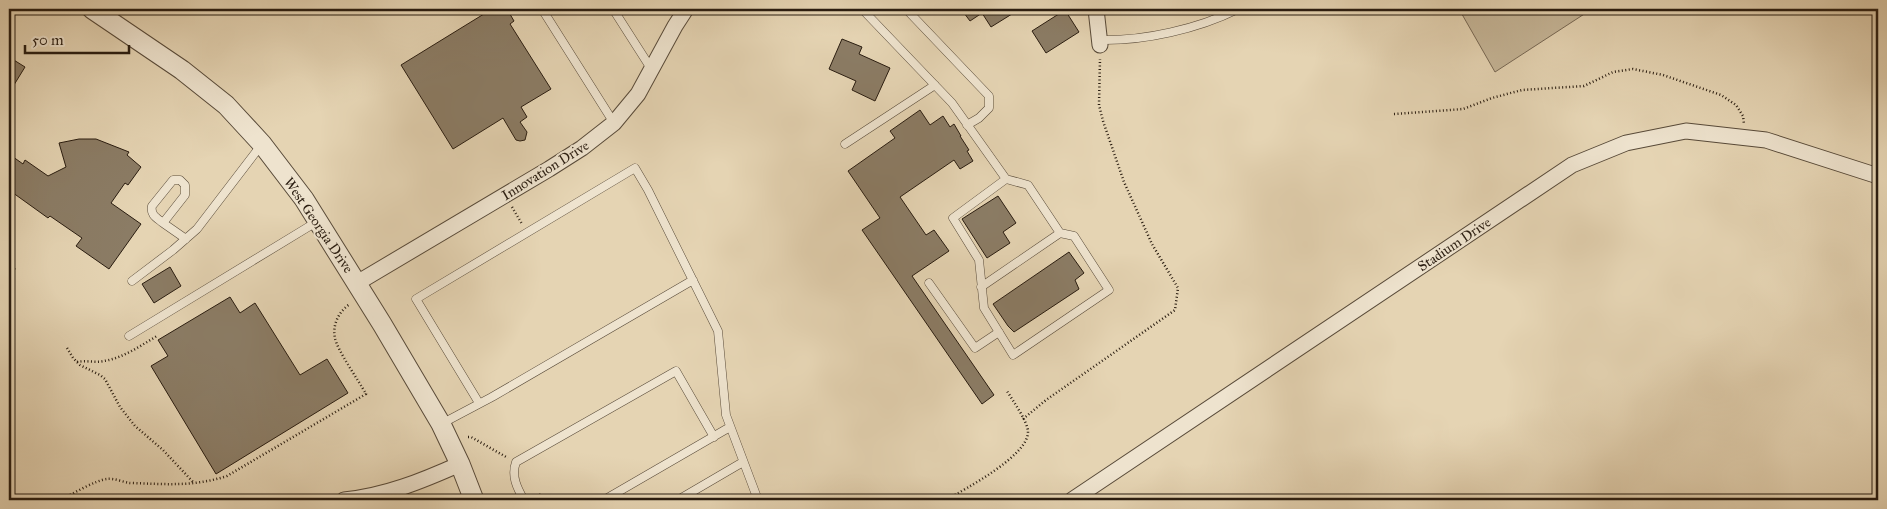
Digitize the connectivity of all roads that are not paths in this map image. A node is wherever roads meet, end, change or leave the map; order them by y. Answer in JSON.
{"nodes":[{"id":1,"x":92,"y":9,"type":"edge"},
{"id":2,"x":542,"y":9,"type":"edge"},
{"id":3,"x":613,"y":9,"type":"edge"},
{"id":4,"x":686,"y":9,"type":"edge"},
{"id":5,"x":862,"y":9,"type":"edge"},
{"id":6,"x":906,"y":9,"type":"edge"},
{"id":7,"x":1096,"y":9,"type":"edge"},
{"id":8,"x":1238,"y":9,"type":"edge"},
{"id":9,"x":1100,"y":42,"type":"joint"},
{"id":10,"x":652,"y":70,"type":"junction"},
{"id":11,"x":935,"y":85,"type":"junction"},
{"id":12,"x":614,"y":123,"type":"junction"},
{"id":13,"x":968,"y":125,"type":"junction"},
{"id":14,"x":262,"y":144,"type":"junction"},
{"id":15,"x":845,"y":144,"type":"dead end"},
{"id":16,"x":1878,"y":176,"type":"edge"},
{"id":17,"x":1006,"y":179,"type":"junction"},
{"id":18,"x":318,"y":221,"type":"junction"},
{"id":19,"x":163,"y":223,"type":"junction"},
{"id":20,"x":1060,"y":234,"type":"junction"},
{"id":21,"x":186,"y":239,"type":"junction"},
{"id":22,"x":693,"y":280,"type":"junction"},
{"id":23,"x":132,"y":281,"type":"dead end"},
{"id":24,"x":357,"y":283,"type":"junction"},
{"id":25,"x":929,"y":283,"type":"dead end"},
{"id":26,"x":982,"y":287,"type":"junction"},
{"id":27,"x":999,"y":332,"type":"junction"},
{"id":28,"x":129,"y":336,"type":"dead end"},
{"id":29,"x":479,"y":403,"type":"junction"},
{"id":30,"x":441,"y":424,"type":"junction"},
{"id":31,"x":730,"y":427,"type":"junction"},
{"id":32,"x":714,"y":437,"type":"junction"},
{"id":33,"x":743,"y":462,"type":"junction"},
{"id":34,"x":460,"y":464,"type":"junction"},
{"id":35,"x":366,"y":499,"type":"edge"},
{"id":36,"x":344,"y":500,"type":"edge"},
{"id":37,"x":474,"y":500,"type":"edge"},
{"id":38,"x":524,"y":500,"type":"edge"},
{"id":39,"x":604,"y":500,"type":"edge"},
{"id":40,"x":678,"y":500,"type":"edge"},
{"id":41,"x":757,"y":500,"type":"edge"},
{"id":42,"x":1072,"y":500,"type":"edge"}],
"edges":[{"from":1,"to":14,"type":"street","name":"West Georgia Drive"},
{"from":2,"to":12,"type":"lane"},
{"from":3,"to":10,"type":"lane"},
{"from":4,"to":10,"type":"street","name":"Innovation Drive"},
{"from":5,"to":11,"type":"lane"},
{"from":6,"to":13,"type":"lane"},
{"from":7,"to":9,"type":"street"},
{"from":8,"to":9,"type":"lane"},
{"from":10,"to":12,"type":"street","name":"Innovation Drive"},
{"from":11,"to":13,"type":"lane"},
{"from":11,"to":15,"type":"lane"},
{"from":12,"to":24,"type":"street","name":"Innovation Drive"},
{"from":13,"to":17,"type":"lane"},
{"from":14,"to":18,"type":"street","name":"West Georgia Drive"},
{"from":14,"to":21,"type":"lane"},
{"from":16,"to":42,"type":"street","name":"Stadium Drive"},
{"from":17,"to":20,"type":"lane"},
{"from":17,"to":26,"type":"lane"},
{"from":18,"to":24,"type":"street","name":"West Georgia Drive"},
{"from":18,"to":28,"type":"lane"},
{"from":19,"to":19,"type":"lane"},
{"from":19,"to":21,"type":"lane"},
{"from":20,"to":26,"type":"lane"},
{"from":20,"to":27,"type":"lane"},
{"from":21,"to":23,"type":"lane"},
{"from":22,"to":29,"type":"lane"},
{"from":22,"to":29,"type":"lane"},
{"from":22,"to":31,"type":"lane"},
{"from":24,"to":30,"type":"street","name":"West Georgia Drive"},
{"from":25,"to":27,"type":"lane"},
{"from":26,"to":27,"type":"lane"},
{"from":29,"to":30,"type":"lane"},
{"from":30,"to":34,"type":"street","name":"West Georgia Drive"},
{"from":31,"to":32,"type":"lane"},
{"from":31,"to":33,"type":"lane"},
{"from":32,"to":38,"type":"lane"},
{"from":32,"to":39,"type":"lane"},
{"from":33,"to":40,"type":"lane"},
{"from":33,"to":41,"type":"lane"},
{"from":34,"to":35,"type":"street"},
{"from":34,"to":37,"type":"street","name":"West Georgia Drive"},
{"from":35,"to":36,"type":"street"}]}
